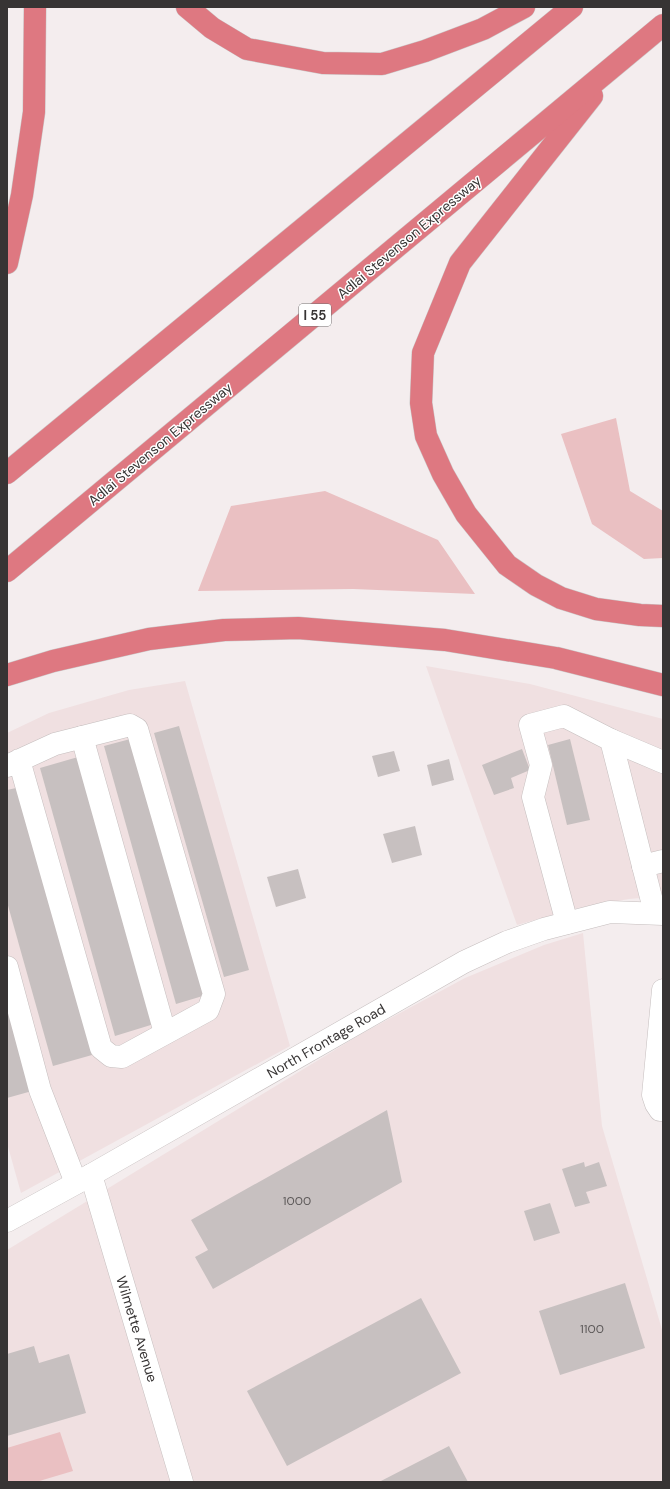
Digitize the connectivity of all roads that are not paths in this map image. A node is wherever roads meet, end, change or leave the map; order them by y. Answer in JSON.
{"nodes":[{"id":1,"x":35,"y":7,"type":"edge"},
{"id":2,"x":187,"y":7,"type":"edge"},
{"id":3,"x":524,"y":7,"type":"edge"},
{"id":4,"x":572,"y":7,"type":"edge"},
{"id":5,"x":663,"y":26,"type":"edge"},
{"id":6,"x":622,"y":58,"type":"junction"},
{"id":7,"x":7,"y":263,"type":"edge"},
{"id":8,"x":7,"y":473,"type":"edge"},
{"id":9,"x":7,"y":571,"type":"edge"},
{"id":10,"x":663,"y":616,"type":"edge"},
{"id":11,"x":7,"y":675,"type":"edge"},
{"id":12,"x":663,"y":684,"type":"edge"},
{"id":13,"x":82,"y":737,"type":"junction"},
{"id":14,"x":611,"y":740,"type":"junction"},
{"id":15,"x":663,"y":762,"type":"edge"},
{"id":16,"x":13,"y":763,"type":"edge"},
{"id":17,"x":653,"y":864,"type":"edge"},
{"id":18,"x":659,"y":913,"type":"edge"},
{"id":19,"x":567,"y":923,"type":"junction"},
{"id":20,"x":7,"y":967,"type":"edge"},
{"id":21,"x":663,"y":990,"type":"edge"},
{"id":22,"x":165,"y":1033,"type":"junction"},
{"id":23,"x":663,"y":1110,"type":"edge"},
{"id":24,"x":84,"y":1179,"type":"junction"},
{"id":25,"x":7,"y":1221,"type":"edge"},
{"id":26,"x":182,"y":1482,"type":"edge"}],
"edges":[{"from":1,"to":7,"type":"highway"},
{"from":2,"to":3,"type":"highway"},
{"from":4,"to":8,"type":"highway"},
{"from":5,"to":6,"type":"highway","name":"Adlai Stevenson Expressway","number":"I 55"},
{"from":6,"to":9,"type":"highway","name":"Adlai Stevenson Expressway","number":"I 55"},
{"from":6,"to":10,"type":"highway"},
{"from":11,"to":12,"type":"highway"},
{"from":13,"to":16,"type":"street"},
{"from":13,"to":22,"type":"street"},
{"from":13,"to":22,"type":"street"},
{"from":14,"to":15,"type":"street"},
{"from":14,"to":17,"type":"street"},
{"from":14,"to":19,"type":"street"},
{"from":16,"to":22,"type":"street"},
{"from":17,"to":18,"type":"street"},
{"from":18,"to":19,"type":"street","name":"North Frontage Road"},
{"from":19,"to":24,"type":"street","name":"North Frontage Road"},
{"from":20,"to":24,"type":"street","name":"Wilmette Avenue"},
{"from":21,"to":23,"type":"street"},
{"from":24,"to":25,"type":"street","name":"North Frontage Road"},
{"from":24,"to":26,"type":"street","name":"Wilmette Avenue"}]}
